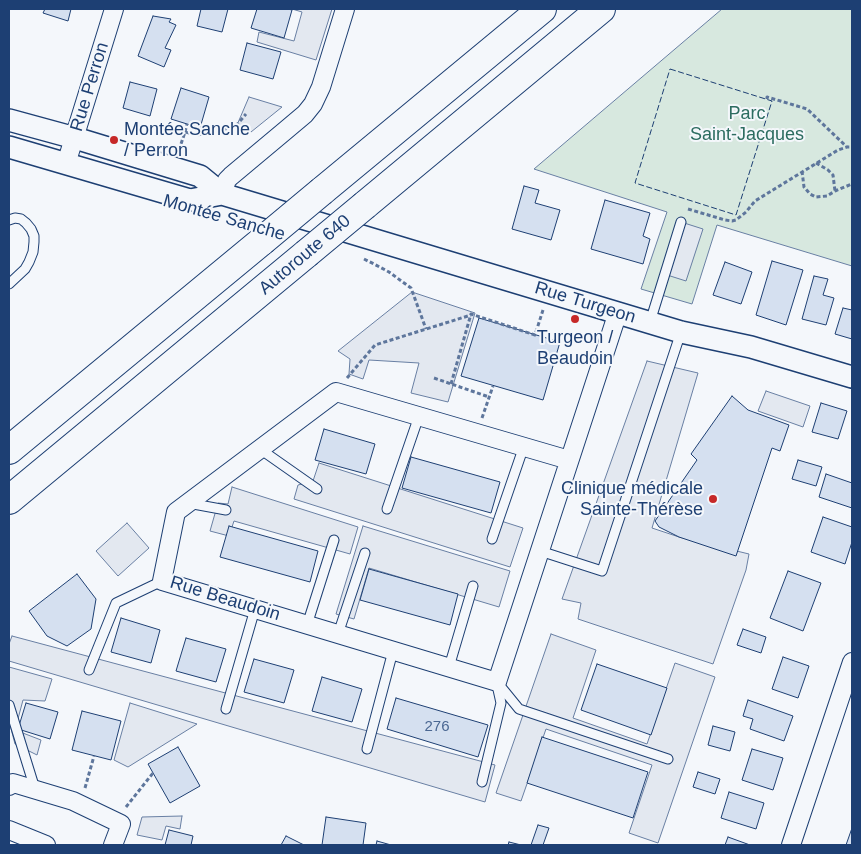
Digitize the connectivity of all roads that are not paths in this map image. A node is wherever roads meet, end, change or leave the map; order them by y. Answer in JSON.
{"nodes":[{"id":1,"x":114,"y":9,"type":"edge"},
{"id":2,"x":345,"y":9,"type":"edge"},
{"id":3,"x":542,"y":9,"type":"edge"},
{"id":4,"x":601,"y":9,"type":"edge"},
{"id":5,"x":9,"y":120,"type":"edge"},
{"id":6,"x":75,"y":138,"type":"junction"},
{"id":7,"x":9,"y":147,"type":"edge"},
{"id":8,"x":66,"y":164,"type":"junction"},
{"id":9,"x":222,"y":194,"type":"junction"},
{"id":10,"x":9,"y":220,"type":"edge"},
{"id":11,"x":681,"y":222,"type":"dead end"},
{"id":12,"x":320,"y":223,"type":"joint"},
{"id":13,"x":9,"y":284,"type":"edge"},
{"id":14,"x":618,"y":312,"type":"junction"},
{"id":15,"x":650,"y":322,"type":"junction"},
{"id":16,"x":681,"y":332,"type":"junction"},
{"id":17,"x":852,"y":378,"type":"edge"},
{"id":18,"x":419,"y":416,"type":"junction"},
{"id":19,"x":524,"y":446,"type":"junction"},
{"id":20,"x":260,"y":449,"type":"junction"},
{"id":21,"x":9,"y":450,"type":"edge"},
{"id":22,"x":569,"y":460,"type":"junction"},
{"id":23,"x":317,"y":489,"type":"dead end"},
{"id":24,"x":9,"y":500,"type":"edge"},
{"id":25,"x":188,"y":503,"type":"junction"},
{"id":26,"x":387,"y":509,"type":"dead end"},
{"id":27,"x":226,"y":510,"type":"dead end"},
{"id":28,"x":492,"y":539,"type":"dead end"},
{"id":29,"x":334,"y":540,"type":"dead end"},
{"id":30,"x":540,"y":551,"type":"junction"},
{"id":31,"x":365,"y":553,"type":"dead end"},
{"id":32,"x":162,"y":581,"type":"junction"},
{"id":33,"x":473,"y":586,"type":"dead end"},
{"id":34,"x":255,"y":609,"type":"junction"},
{"id":35,"x":307,"y":625,"type":"junction"},
{"id":36,"x":338,"y":634,"type":"junction"},
{"id":37,"x":392,"y":651,"type":"junction"},
{"id":38,"x":852,"y":662,"type":"edge"},
{"id":39,"x":449,"y":668,"type":"junction"},
{"id":40,"x":89,"y":670,"type":"dead end"},
{"id":41,"x":497,"y":682,"type":"junction"},
{"id":42,"x":9,"y":705,"type":"edge"},
{"id":43,"x":226,"y":709,"type":"dead end"},
{"id":44,"x":367,"y":749,"type":"dead end"},
{"id":45,"x":668,"y":759,"type":"dead end"},
{"id":46,"x":482,"y":782,"type":"dead end"},
{"id":47,"x":9,"y":786,"type":"edge"},
{"id":48,"x":35,"y":790,"type":"junction"},
{"id":49,"x":9,"y":830,"type":"edge"},
{"id":50,"x":46,"y":845,"type":"edge"},
{"id":51,"x":113,"y":845,"type":"edge"},
{"id":52,"x":791,"y":845,"type":"edge"}],
"edges":[{"from":1,"to":6,"type":"street","name":"Rue Perron"},
{"from":2,"to":9,"type":"street"},
{"from":3,"to":21,"type":"highway","bridge":true},
{"from":4,"to":24,"type":"highway","name":"Autoroute 640","bridge":true},
{"from":5,"to":6,"type":"street","name":"Montée Sanche"},
{"from":6,"to":8,"type":"street","name":"Rue Perron"},
{"from":6,"to":9,"type":"street","name":"Montée Sanche"},
{"from":7,"to":8,"type":"street","name":"Montée Sanche"},
{"from":8,"to":9,"type":"street","name":"Montée Sanche"},
{"from":9,"to":12,"type":"street","name":"Montée Sanche"},
{"from":10,"to":13,"type":"lane"},
{"from":11,"to":15,"type":"lane"},
{"from":12,"to":14,"type":"street","name":"Rue Turgeon"},
{"from":14,"to":15,"type":"street","name":"Rue Turgeon"},
{"from":14,"to":22,"type":"street"},
{"from":15,"to":16,"type":"street","name":"Rue Turgeon"},
{"from":16,"to":17,"type":"street","name":"Rue Turgeon"},
{"from":16,"to":30,"type":"lane"},
{"from":18,"to":19,"type":"street"},
{"from":18,"to":20,"type":"street","name":"Rue Beaudoin"},
{"from":18,"to":26,"type":"lane"},
{"from":19,"to":22,"type":"street"},
{"from":19,"to":28,"type":"lane"},
{"from":20,"to":23,"type":"lane"},
{"from":20,"to":25,"type":"street","name":"Rue Beaudoin"},
{"from":22,"to":30,"type":"street"},
{"from":25,"to":27,"type":"lane"},
{"from":25,"to":32,"type":"street","name":"Rue Beaudoin"},
{"from":29,"to":35,"type":"lane"},
{"from":30,"to":41,"type":"street"},
{"from":31,"to":36,"type":"lane"},
{"from":32,"to":34,"type":"street","name":"Rue Beaudoin"},
{"from":32,"to":40,"type":"lane"},
{"from":33,"to":39,"type":"lane"},
{"from":34,"to":35,"type":"street","name":"Rue Beaudoin"},
{"from":34,"to":43,"type":"lane"},
{"from":35,"to":36,"type":"street","name":"Rue Beaudoin"},
{"from":36,"to":37,"type":"street","name":"Rue Beaudoin"},
{"from":37,"to":39,"type":"street","name":"Rue Beaudoin"},
{"from":37,"to":44,"type":"lane"},
{"from":38,"to":52,"type":"street"},
{"from":39,"to":41,"type":"street","name":"Rue Beaudoin"},
{"from":41,"to":45,"type":"lane"},
{"from":41,"to":46,"type":"lane"},
{"from":42,"to":48,"type":"lane"},
{"from":47,"to":48,"type":"street"},
{"from":48,"to":51,"type":"street"},
{"from":49,"to":50,"type":"street"}]}
